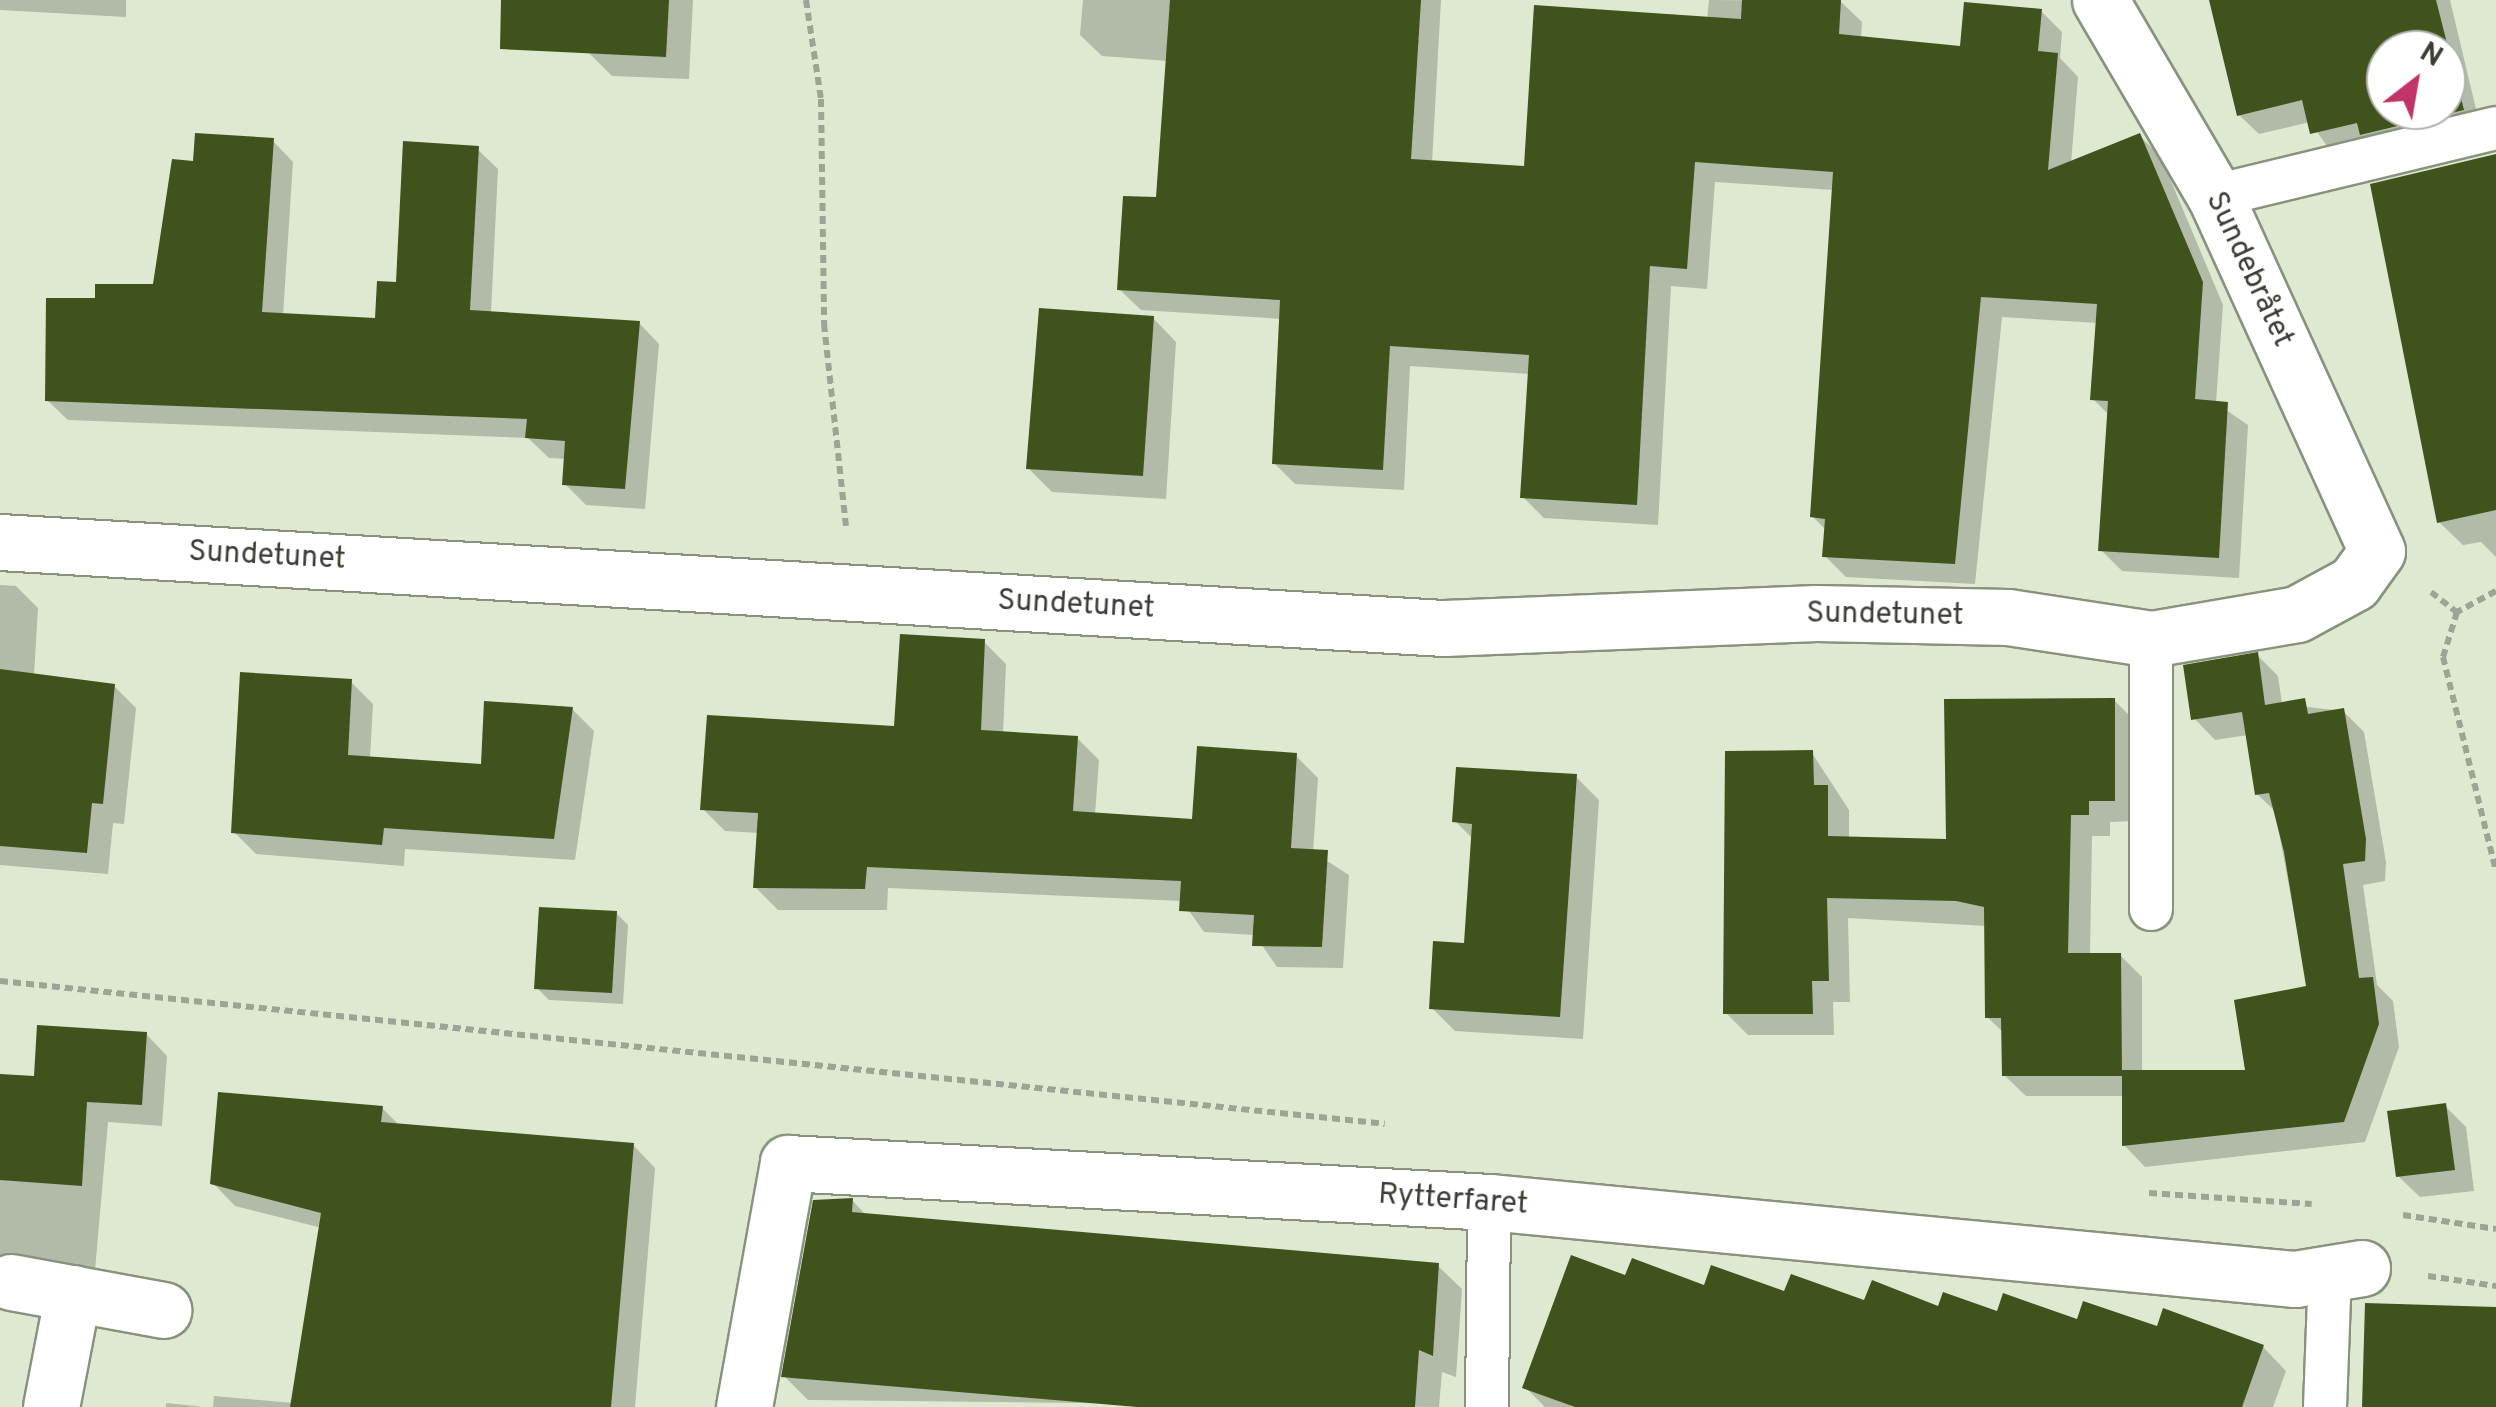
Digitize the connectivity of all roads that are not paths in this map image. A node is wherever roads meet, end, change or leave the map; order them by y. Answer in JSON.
{"nodes":[{"id":1,"x":2100,"y":0,"type":"edge"},
{"id":2,"x":2496,"y":128,"type":"edge"},
{"id":3,"x":2214,"y":196,"type":"junction"},
{"id":4,"x":0,"y":542,"type":"edge"},
{"id":5,"x":2377,"y":550,"type":"joint"},
{"id":6,"x":2151,"y":638,"type":"junction"},
{"id":7,"x":2151,"y":908,"type":"dead end"},
{"id":8,"x":1489,"y":1202,"type":"junction"},
{"id":9,"x":2346,"y":1270,"type":"joint"},
{"id":10,"x":11,"y":1282,"type":"dead end"},
{"id":11,"x":72,"y":1293,"type":"junction"},
{"id":12,"x":163,"y":1310,"type":"dead end"},
{"id":13,"x":51,"y":1407,"type":"edge"},
{"id":14,"x":744,"y":1407,"type":"edge"},
{"id":15,"x":1487,"y":1407,"type":"edge"},
{"id":16,"x":2325,"y":1407,"type":"edge"}],
"edges":[{"from":1,"to":3,"type":"street","name":"Sundebråtet"},
{"from":2,"to":3,"type":"lane"},
{"from":3,"to":5,"type":"street","name":"Sundebråtet"},
{"from":4,"to":6,"type":"street","name":"Sundetunet"},
{"from":5,"to":6,"type":"street","name":"Sundetunet"},
{"from":6,"to":7,"type":"lane"},
{"from":8,"to":9,"type":"street","name":"Rytterfaret"},
{"from":8,"to":14,"type":"street","name":"Rytterfaret"},
{"from":8,"to":15,"type":"lane"},
{"from":9,"to":16,"type":"lane"},
{"from":10,"to":11,"type":"street"},
{"from":11,"to":12,"type":"street"},
{"from":11,"to":13,"type":"street"}]}
